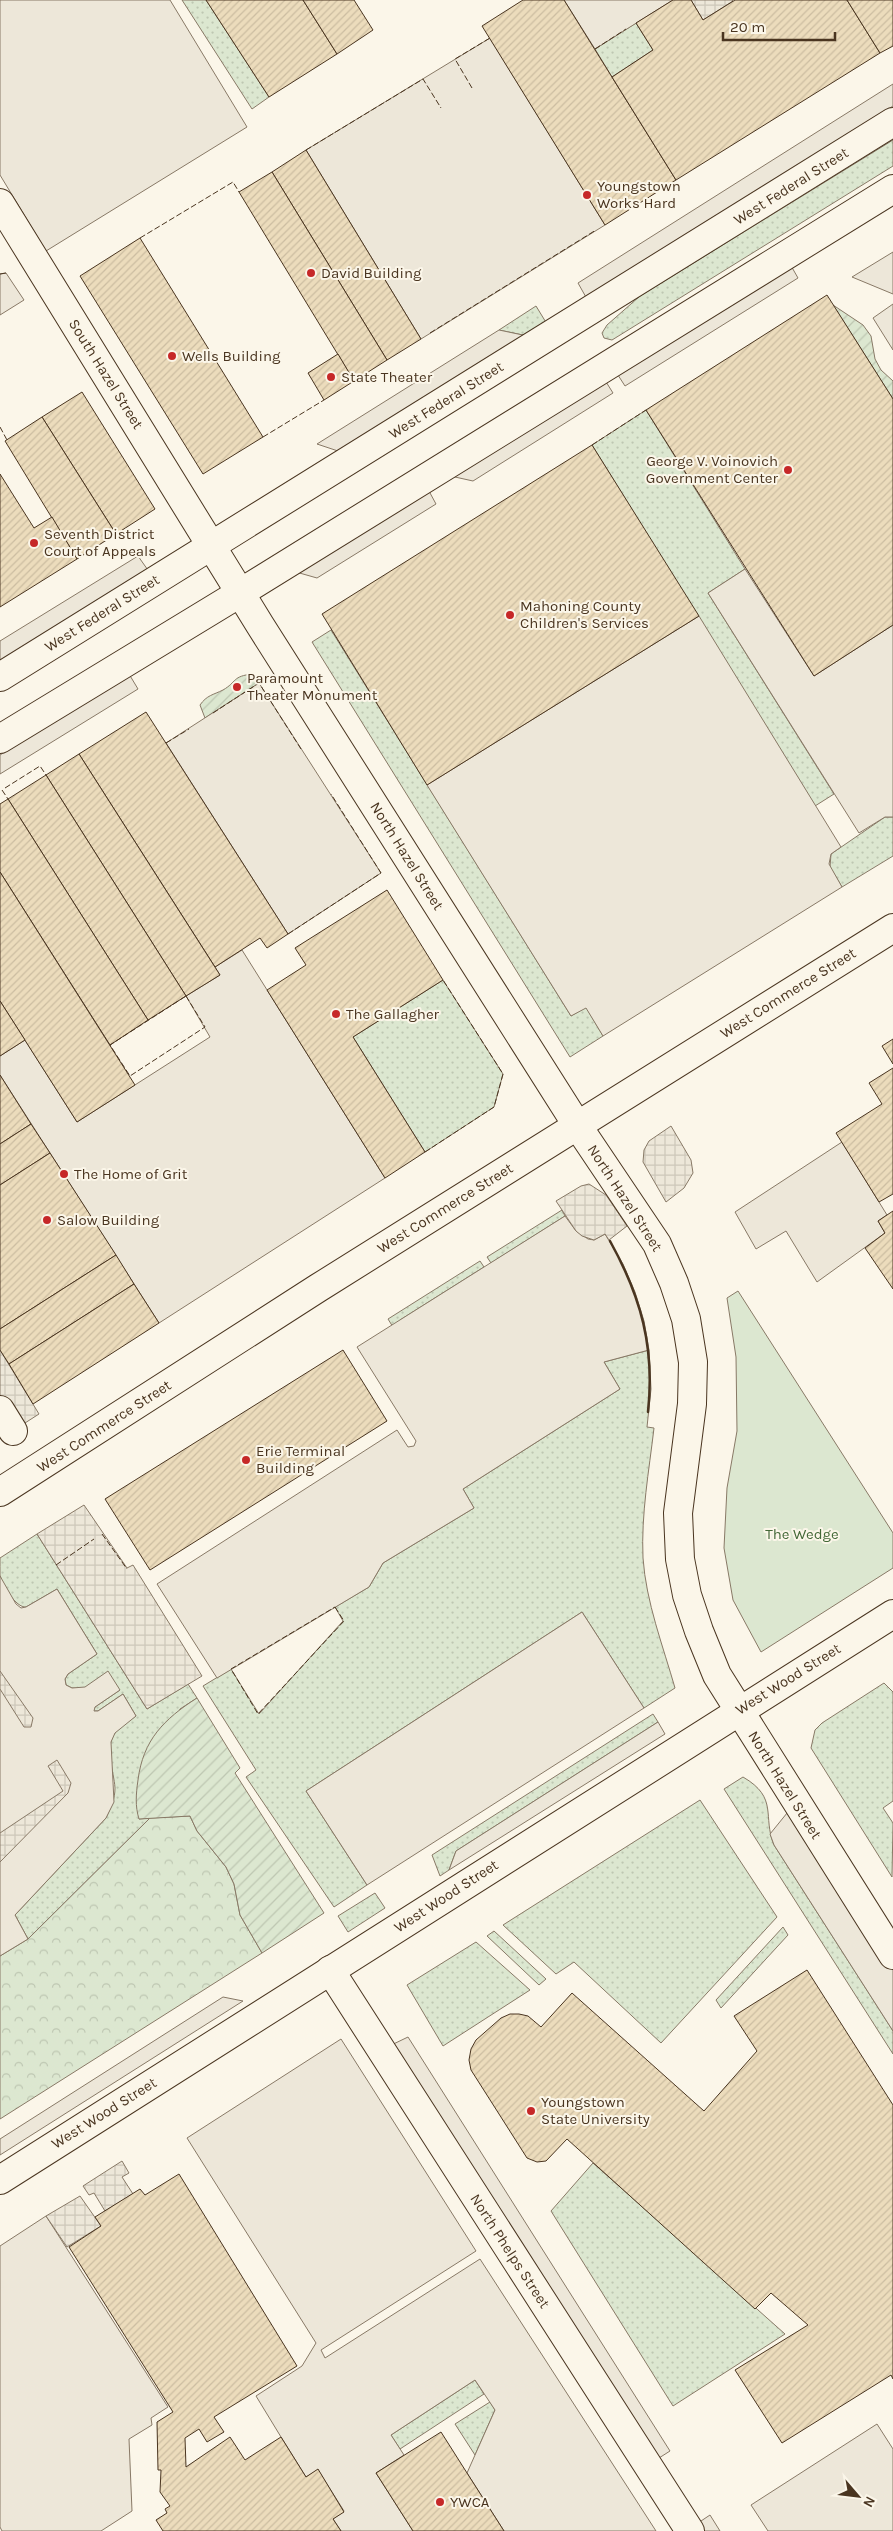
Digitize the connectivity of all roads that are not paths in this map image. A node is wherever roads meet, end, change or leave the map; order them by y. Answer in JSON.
{"nodes":[{"id":1,"x":893,"y":122,"type":"edge"},
{"id":2,"x":893,"y":189,"type":"edge"},
{"id":3,"x":0,"y":203,"type":"edge"},
{"id":4,"x":212,"y":546,"type":"junction"},
{"id":5,"x":240,"y":593,"type":"junction"},
{"id":6,"x":0,"y":677,"type":"edge"},
{"id":7,"x":0,"y":738,"type":"edge"},
{"id":8,"x":893,"y":928,"type":"edge"},
{"id":9,"x":577,"y":1125,"type":"junction"},
{"id":10,"x":0,"y":1492,"type":"edge"},
{"id":11,"x":893,"y":1614,"type":"edge"},
{"id":12,"x":738,"y":1710,"type":"junction"},
{"id":13,"x":893,"y":1955,"type":"edge"},
{"id":14,"x":330,"y":1970,"type":"junction"},
{"id":15,"x":0,"y":2180,"type":"edge"},
{"id":16,"x":690,"y":2531,"type":"edge"}],
"edges":[{"from":1,"to":4,"type":"street","name":"West Federal Street"},
{"from":2,"to":5,"type":"street"},
{"from":3,"to":4,"type":"street","name":"South Hazel Street"},
{"from":4,"to":5,"type":"street","name":"North Hazel Street"},
{"from":4,"to":6,"type":"street","name":"West Federal Street"},
{"from":5,"to":7,"type":"street"},
{"from":5,"to":9,"type":"street","name":"North Hazel Street"},
{"from":8,"to":9,"type":"street","name":"West Commerce Street"},
{"from":9,"to":10,"type":"street","name":"West Commerce Street"},
{"from":9,"to":12,"type":"street","name":"North Hazel Street"},
{"from":11,"to":12,"type":"street","name":"West Wood Street"},
{"from":12,"to":13,"type":"street","name":"North Hazel Street"},
{"from":12,"to":14,"type":"street","name":"West Wood Street"},
{"from":14,"to":15,"type":"street","name":"West Wood Street"},
{"from":14,"to":16,"type":"street","name":"North Phelps Street"}]}
